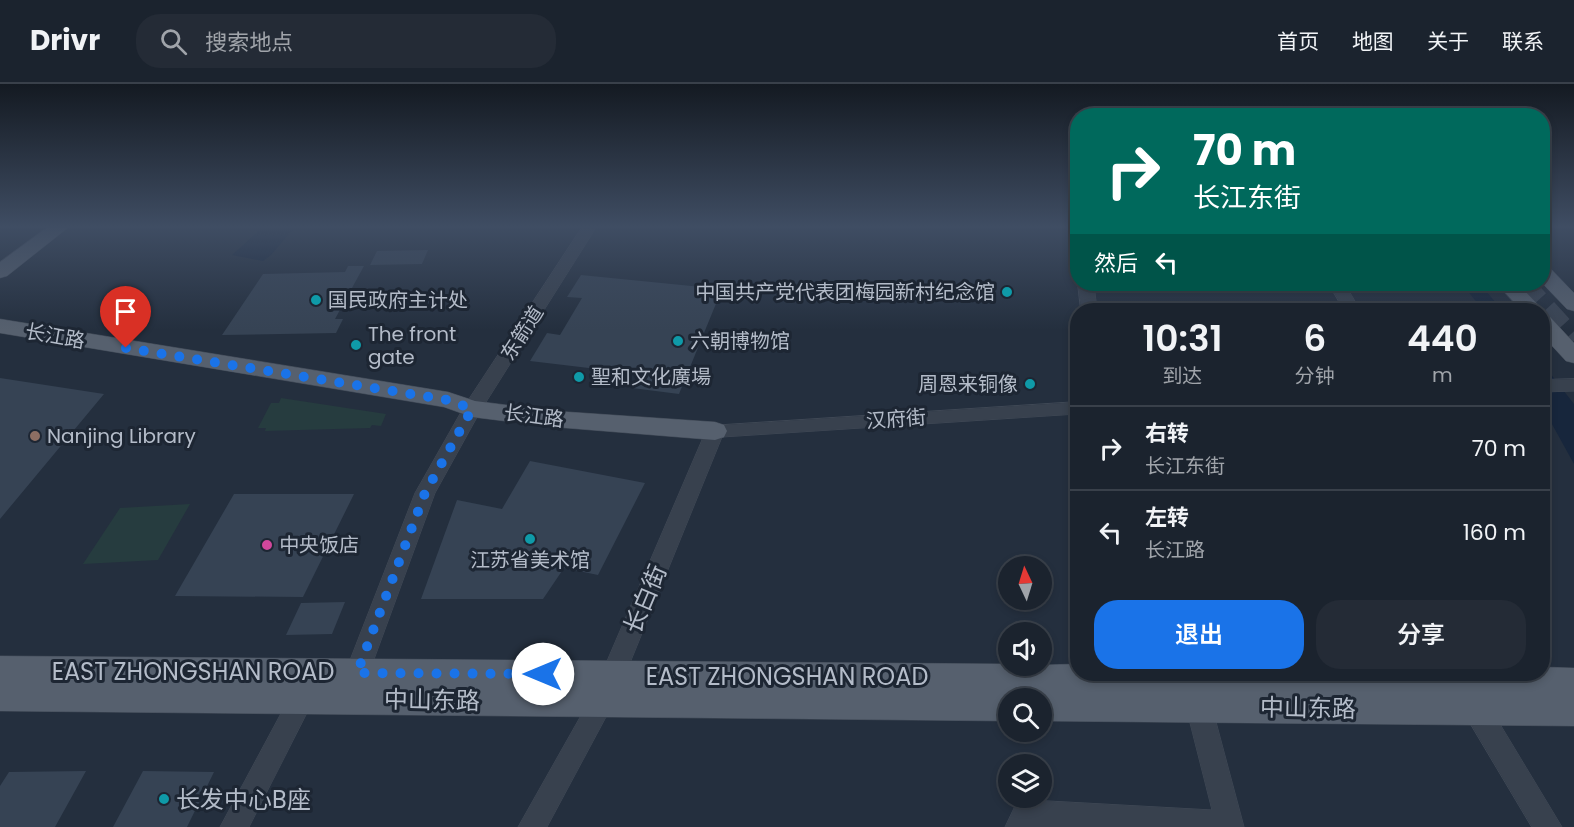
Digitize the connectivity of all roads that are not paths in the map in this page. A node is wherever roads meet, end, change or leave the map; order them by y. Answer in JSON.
{"nodes":[{"id":1,"x":15,"y":261,"type":"edge"},
{"id":2,"x":568,"y":261,"type":"edge"},
{"id":3,"x":0,"y":272,"type":"edge"},
{"id":4,"x":1550,"y":280,"type":"edge"},
{"id":5,"x":1514,"y":291,"type":"edge"},
{"id":6,"x":1525,"y":303,"type":"edge"},
{"id":7,"x":1574,"y":305,"type":"edge"},
{"id":8,"x":0,"y":326,"type":"edge"},
{"id":9,"x":1550,"y":330,"type":"edge"},
{"id":10,"x":1574,"y":356,"type":"edge"},
{"id":11,"x":1550,"y":386,"type":"edge"},
{"id":12,"x":1572,"y":386,"type":"edge"},
{"id":13,"x":1070,"y":408,"type":"edge"},
{"id":14,"x":472,"y":409,"type":"junction"},
{"id":15,"x":715,"y":431,"type":"junction"},
{"id":16,"x":0,"y":670,"type":"edge"},
{"id":17,"x":357,"y":673,"type":"junction"},
{"id":18,"x":1574,"y":682,"type":"edge"},
{"id":19,"x":608,"y":688,"type":"junction"},
{"id":20,"x":1466,"y":692,"type":"edge"},
{"id":21,"x":0,"y":696,"type":"edge"},
{"id":22,"x":302,"y":699,"type":"junction"},
{"id":23,"x":998,"y":706,"type":"edge"},
{"id":24,"x":1052,"y":706,"type":"edge"},
{"id":25,"x":1198,"y":707,"type":"junction"},
{"id":26,"x":1574,"y":711,"type":"edge"},
{"id":27,"x":1229,"y":826,"type":"edge"},
{"id":28,"x":234,"y":827,"type":"edge"},
{"id":29,"x":532,"y":827,"type":"edge"},
{"id":30,"x":1019,"y":827,"type":"edge"},
{"id":31,"x":1548,"y":827,"type":"edge"}],
"edges":[{"from":1,"to":3,"type":"main road"},
{"from":2,"to":14,"type":"street","name":"东箭道"},
{"from":4,"to":7,"type":"main road"},
{"from":5,"to":6,"type":"main road"},
{"from":8,"to":14,"type":"main road","name":"长江路"},
{"from":9,"to":10,"type":"main road"},
{"from":11,"to":12,"type":"street"},
{"from":13,"to":15,"type":"street","name":"汉府街"},
{"from":14,"to":15,"type":"main road","name":"长江路"},
{"from":14,"to":17,"type":"street","name":"东箭道"},
{"from":15,"to":19,"type":"street","name":"长白街"},
{"from":16,"to":17,"type":"main road","name":"EAST ZHONGSHAN ROAD"},
{"from":17,"to":19,"type":"main road","name":"EAST ZHONGSHAN ROAD"},
{"from":18,"to":20,"type":"main road","name":"EAST ZHONGSHAN ROAD"},
{"from":19,"to":20,"type":"main road","name":"EAST ZHONGSHAN ROAD"},
{"from":19,"to":22,"type":"main road","name":"中山东路"},
{"from":19,"to":23,"type":"main road","name":"中山东路"},
{"from":19,"to":29,"type":"street","name":"长白街"},
{"from":20,"to":25,"type":"main road","name":"中山东路"},
{"from":20,"to":26,"type":"main road","name":"中山东路"},
{"from":20,"to":31,"type":"street"},
{"from":21,"to":22,"type":"main road","name":"中山东路"},
{"from":22,"to":28,"type":"street"},
{"from":24,"to":25,"type":"main road","name":"中山东路"},
{"from":25,"to":27,"type":"street"},
{"from":27,"to":30,"type":"street"}]}
